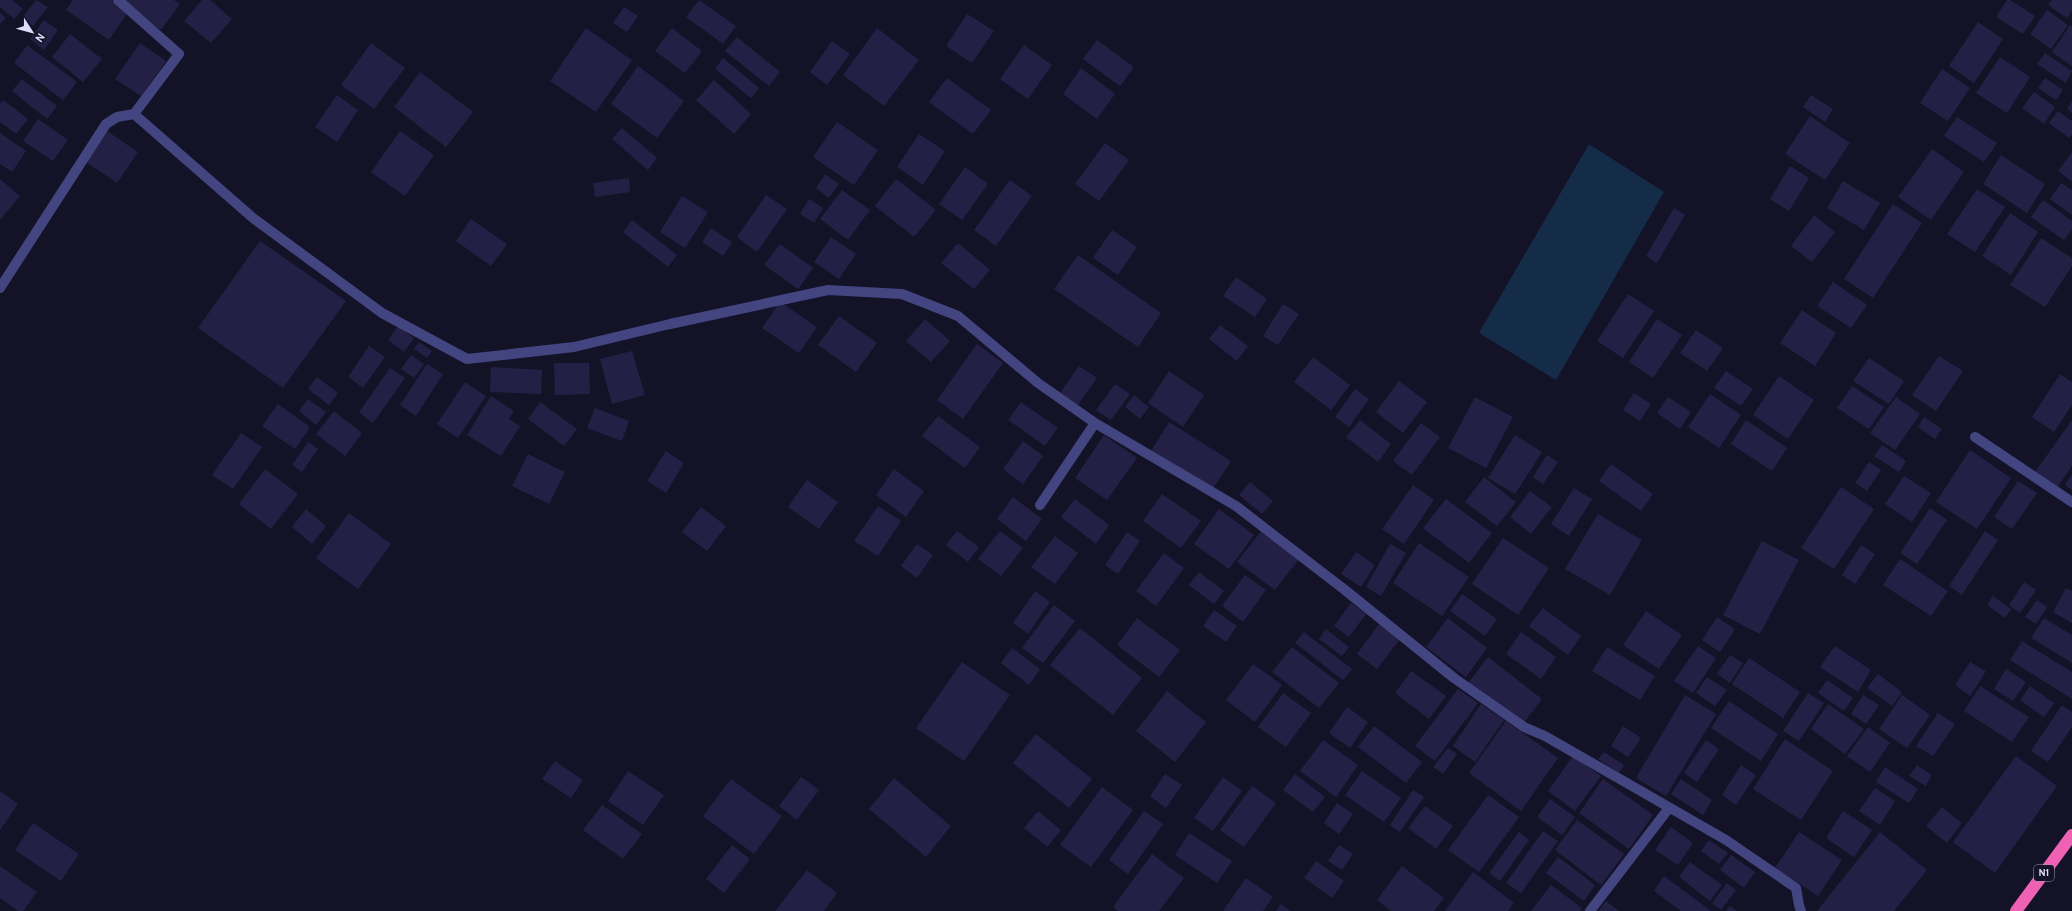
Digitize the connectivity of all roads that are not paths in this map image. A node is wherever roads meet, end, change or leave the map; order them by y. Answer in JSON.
{"nodes":[{"id":1,"x":118,"y":0,"type":"edge"},
{"id":2,"x":134,"y":114,"type":"junction"},
{"id":3,"x":0,"y":288,"type":"edge"},
{"id":4,"x":1095,"y":423,"type":"junction"},
{"id":5,"x":1975,"y":437,"type":"dead end"},
{"id":6,"x":2072,"y":502,"type":"edge"},
{"id":7,"x":1040,"y":505,"type":"dead end"},
{"id":8,"x":1669,"y":808,"type":"junction"},
{"id":9,"x":2072,"y":836,"type":"edge"},
{"id":10,"x":1590,"y":911,"type":"edge"},
{"id":11,"x":1801,"y":911,"type":"edge"},
{"id":12,"x":2016,"y":911,"type":"edge"}],
"edges":[{"from":1,"to":2,"type":"street"},
{"from":2,"to":3,"type":"street"},
{"from":2,"to":4,"type":"street"},
{"from":4,"to":7,"type":"street"},
{"from":4,"to":8,"type":"street"},
{"from":5,"to":6,"type":"street"},
{"from":8,"to":10,"type":"street"},
{"from":8,"to":11,"type":"street"},
{"from":9,"to":12,"type":"highway","number":"N1"}]}
